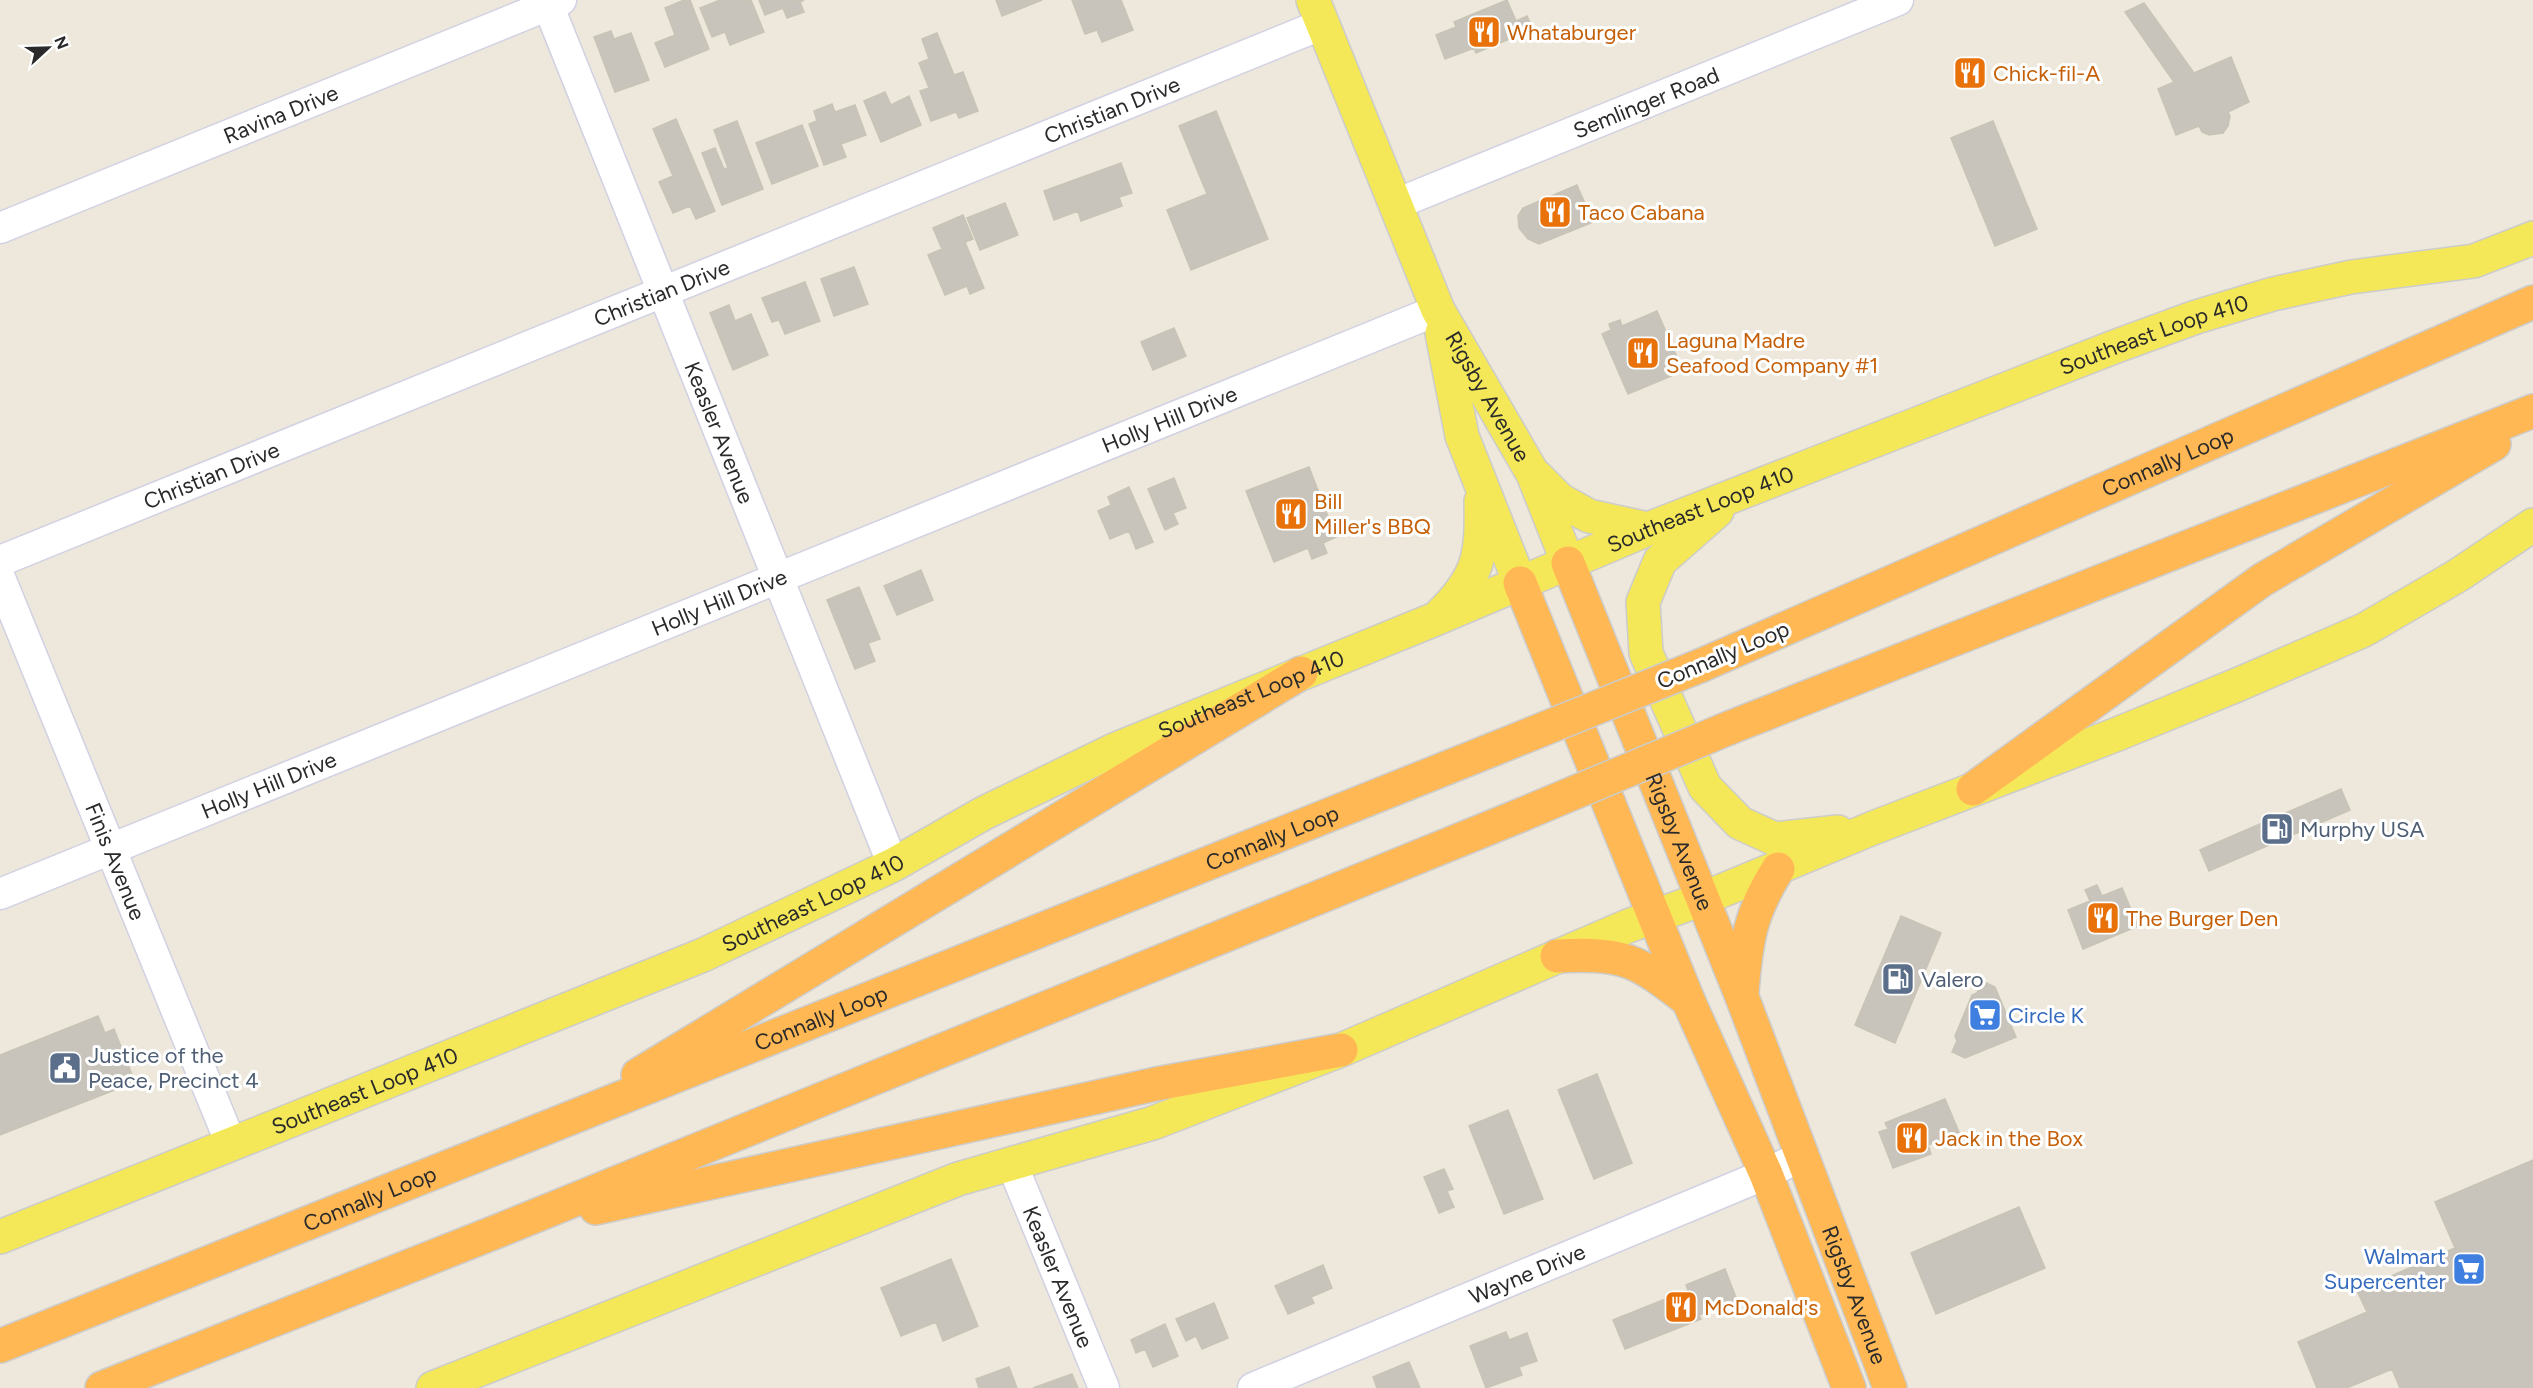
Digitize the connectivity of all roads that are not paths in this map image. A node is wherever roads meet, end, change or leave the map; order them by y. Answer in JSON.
{"nodes":[{"id":1,"x":1898,"y":0,"type":"edge"},
{"id":2,"x":552,"y":2,"type":"edge"},
{"id":3,"x":1318,"y":12,"type":"edge"},
{"id":4,"x":1396,"y":204,"type":"junction"},
{"id":5,"x":0,"y":228,"type":"edge"},
{"id":6,"x":2533,"y":238,"type":"edge"},
{"id":7,"x":663,"y":293,"type":"junction"},
{"id":8,"x":2533,"y":302,"type":"edge"},
{"id":9,"x":1438,"y":310,"type":"junction"},
{"id":10,"x":2533,"y":411,"type":"edge"},
{"id":11,"x":2533,"y":421,"type":"edge"},
{"id":12,"x":1533,"y":474,"type":"junction"},
{"id":13,"x":1481,"y":485,"type":"junction"},
{"id":14,"x":1734,"y":496,"type":"junction"},
{"id":15,"x":2533,"y":525,"type":"edge"},
{"id":16,"x":1648,"y":529,"type":"junction"},
{"id":17,"x":0,"y":561,"type":"edge"},
{"id":18,"x":1568,"y":563,"type":"junction"},
{"id":19,"x":0,"y":578,"type":"edge"},
{"id":20,"x":778,"y":579,"type":"junction"},
{"id":21,"x":1520,"y":583,"type":"junction"},
{"id":22,"x":1433,"y":620,"type":"junction"},
{"id":23,"x":1301,"y":673,"type":"junction"},
{"id":24,"x":1974,"y":789,"type":"junction"},
{"id":25,"x":1873,"y":828,"type":"junction"},
{"id":26,"x":110,"y":849,"type":"junction"},
{"id":27,"x":893,"y":865,"type":"junction"},
{"id":28,"x":1778,"y":869,"type":"junction"},
{"id":29,"x":0,"y":894,"type":"edge"},
{"id":30,"x":1702,"y":899,"type":"junction"},
{"id":31,"x":1654,"y":916,"type":"junction"},
{"id":32,"x":1557,"y":956,"type":"junction"},
{"id":33,"x":1742,"y":997,"type":"junction"},
{"id":34,"x":1688,"y":1000,"type":"junction"},
{"id":35,"x":1341,"y":1050,"type":"junction"},
{"id":36,"x":555,"y":1125,"type":"junction"},
{"id":37,"x":231,"y":1144,"type":"junction"},
{"id":38,"x":1801,"y":1156,"type":"junction"},
{"id":39,"x":1012,"y":1164,"type":"junction"},
{"id":40,"x":1766,"y":1174,"type":"junction"},
{"id":41,"x":503,"y":1229,"type":"junction"},
{"id":42,"x":0,"y":1237,"type":"edge"},
{"id":43,"x":0,"y":1346,"type":"edge"},
{"id":44,"x":102,"y":1388,"type":"edge"},
{"id":45,"x":433,"y":1388,"type":"edge"},
{"id":46,"x":1104,"y":1388,"type":"edge"},
{"id":47,"x":1252,"y":1388,"type":"edge"},
{"id":48,"x":1849,"y":1388,"type":"edge"},
{"id":49,"x":1890,"y":1388,"type":"edge"}],
"edges":[{"from":1,"to":4,"type":"street","name":"Semlinger Road"},
{"from":2,"to":5,"type":"street","name":"Ravina Drive"},
{"from":2,"to":7,"type":"street","name":"Keasler Avenue"},
{"from":3,"to":4,"type":"main road","name":"Rigsby Avenue"},
{"from":3,"to":7,"type":"street","name":"Christian Drive"},
{"from":4,"to":9,"type":"main road","name":"Rigsby Avenue"},
{"from":6,"to":14,"type":"main road","name":"Southeast Loop 410"},
{"from":7,"to":17,"type":"street","name":"Christian Drive"},
{"from":7,"to":20,"type":"street","name":"Keasler Avenue"},
{"from":8,"to":36,"type":"highway","name":"Connally Loop","bridge":true},
{"from":9,"to":12,"type":"main road","name":"Rigsby Avenue"},
{"from":9,"to":13,"type":"main road","name":"Rigsby Avenue"},
{"from":9,"to":20,"type":"street","name":"Holly Hill Drive"},
{"from":10,"to":41,"type":"highway","bridge":true},
{"from":11,"to":24,"type":"highway"},
{"from":12,"to":16,"type":"main road"},
{"from":12,"to":18,"type":"main road","name":"Rigsby Avenue"},
{"from":13,"to":21,"type":"main road","name":"Rigsby Avenue"},
{"from":13,"to":22,"type":"main road"},
{"from":14,"to":16,"type":"main road","name":"Southeast Loop 410"},
{"from":14,"to":25,"type":"main road"},
{"from":15,"to":24,"type":"main road"},
{"from":16,"to":18,"type":"main road","name":"Southeast Loop 410"},
{"from":18,"to":21,"type":"main road","name":"Southeast Loop 410"},
{"from":18,"to":30,"type":"highway","name":"Rigsby Avenue"},
{"from":19,"to":26,"type":"street","name":"Finis Avenue"},
{"from":20,"to":26,"type":"street","name":"Holly Hill Drive"},
{"from":20,"to":27,"type":"street","name":"Keasler Avenue"},
{"from":21,"to":22,"type":"main road","name":"Southeast Loop 410"},
{"from":21,"to":31,"type":"highway","name":"Rigsby Avenue"},
{"from":22,"to":23,"type":"main road","name":"Southeast Loop 410"},
{"from":23,"to":27,"type":"main road","name":"Southeast Loop 410"},
{"from":23,"to":36,"type":"highway"},
{"from":24,"to":25,"type":"main road"},
{"from":25,"to":28,"type":"main road"},
{"from":26,"to":29,"type":"street","name":"Holly Hill Drive"},
{"from":26,"to":37,"type":"street","name":"Finis Avenue"},
{"from":27,"to":37,"type":"main road","name":"Southeast Loop 410"},
{"from":28,"to":30,"type":"main road"},
{"from":28,"to":33,"type":"highway"},
{"from":30,"to":31,"type":"main road"},
{"from":30,"to":33,"type":"highway","name":"Rigsby Avenue"},
{"from":31,"to":32,"type":"main road"},
{"from":31,"to":34,"type":"highway","name":"Rigsby Avenue"},
{"from":32,"to":34,"type":"highway"},
{"from":32,"to":35,"type":"main road"},
{"from":33,"to":38,"type":"highway","name":"Rigsby Avenue"},
{"from":34,"to":40,"type":"highway","name":"Rigsby Avenue"},
{"from":35,"to":39,"type":"main road"},
{"from":35,"to":41,"type":"highway"},
{"from":36,"to":43,"type":"highway","name":"Connally Loop"},
{"from":37,"to":42,"type":"main road","name":"Southeast Loop 410"},
{"from":38,"to":40,"type":"street","name":"Wayne Drive"},
{"from":38,"to":49,"type":"highway","name":"Rigsby Avenue"},
{"from":39,"to":45,"type":"main road"},
{"from":39,"to":46,"type":"street","name":"Keasler Avenue"},
{"from":40,"to":47,"type":"street","name":"Wayne Drive"},
{"from":40,"to":48,"type":"highway","name":"Rigsby Avenue"},
{"from":41,"to":44,"type":"highway"}]}
